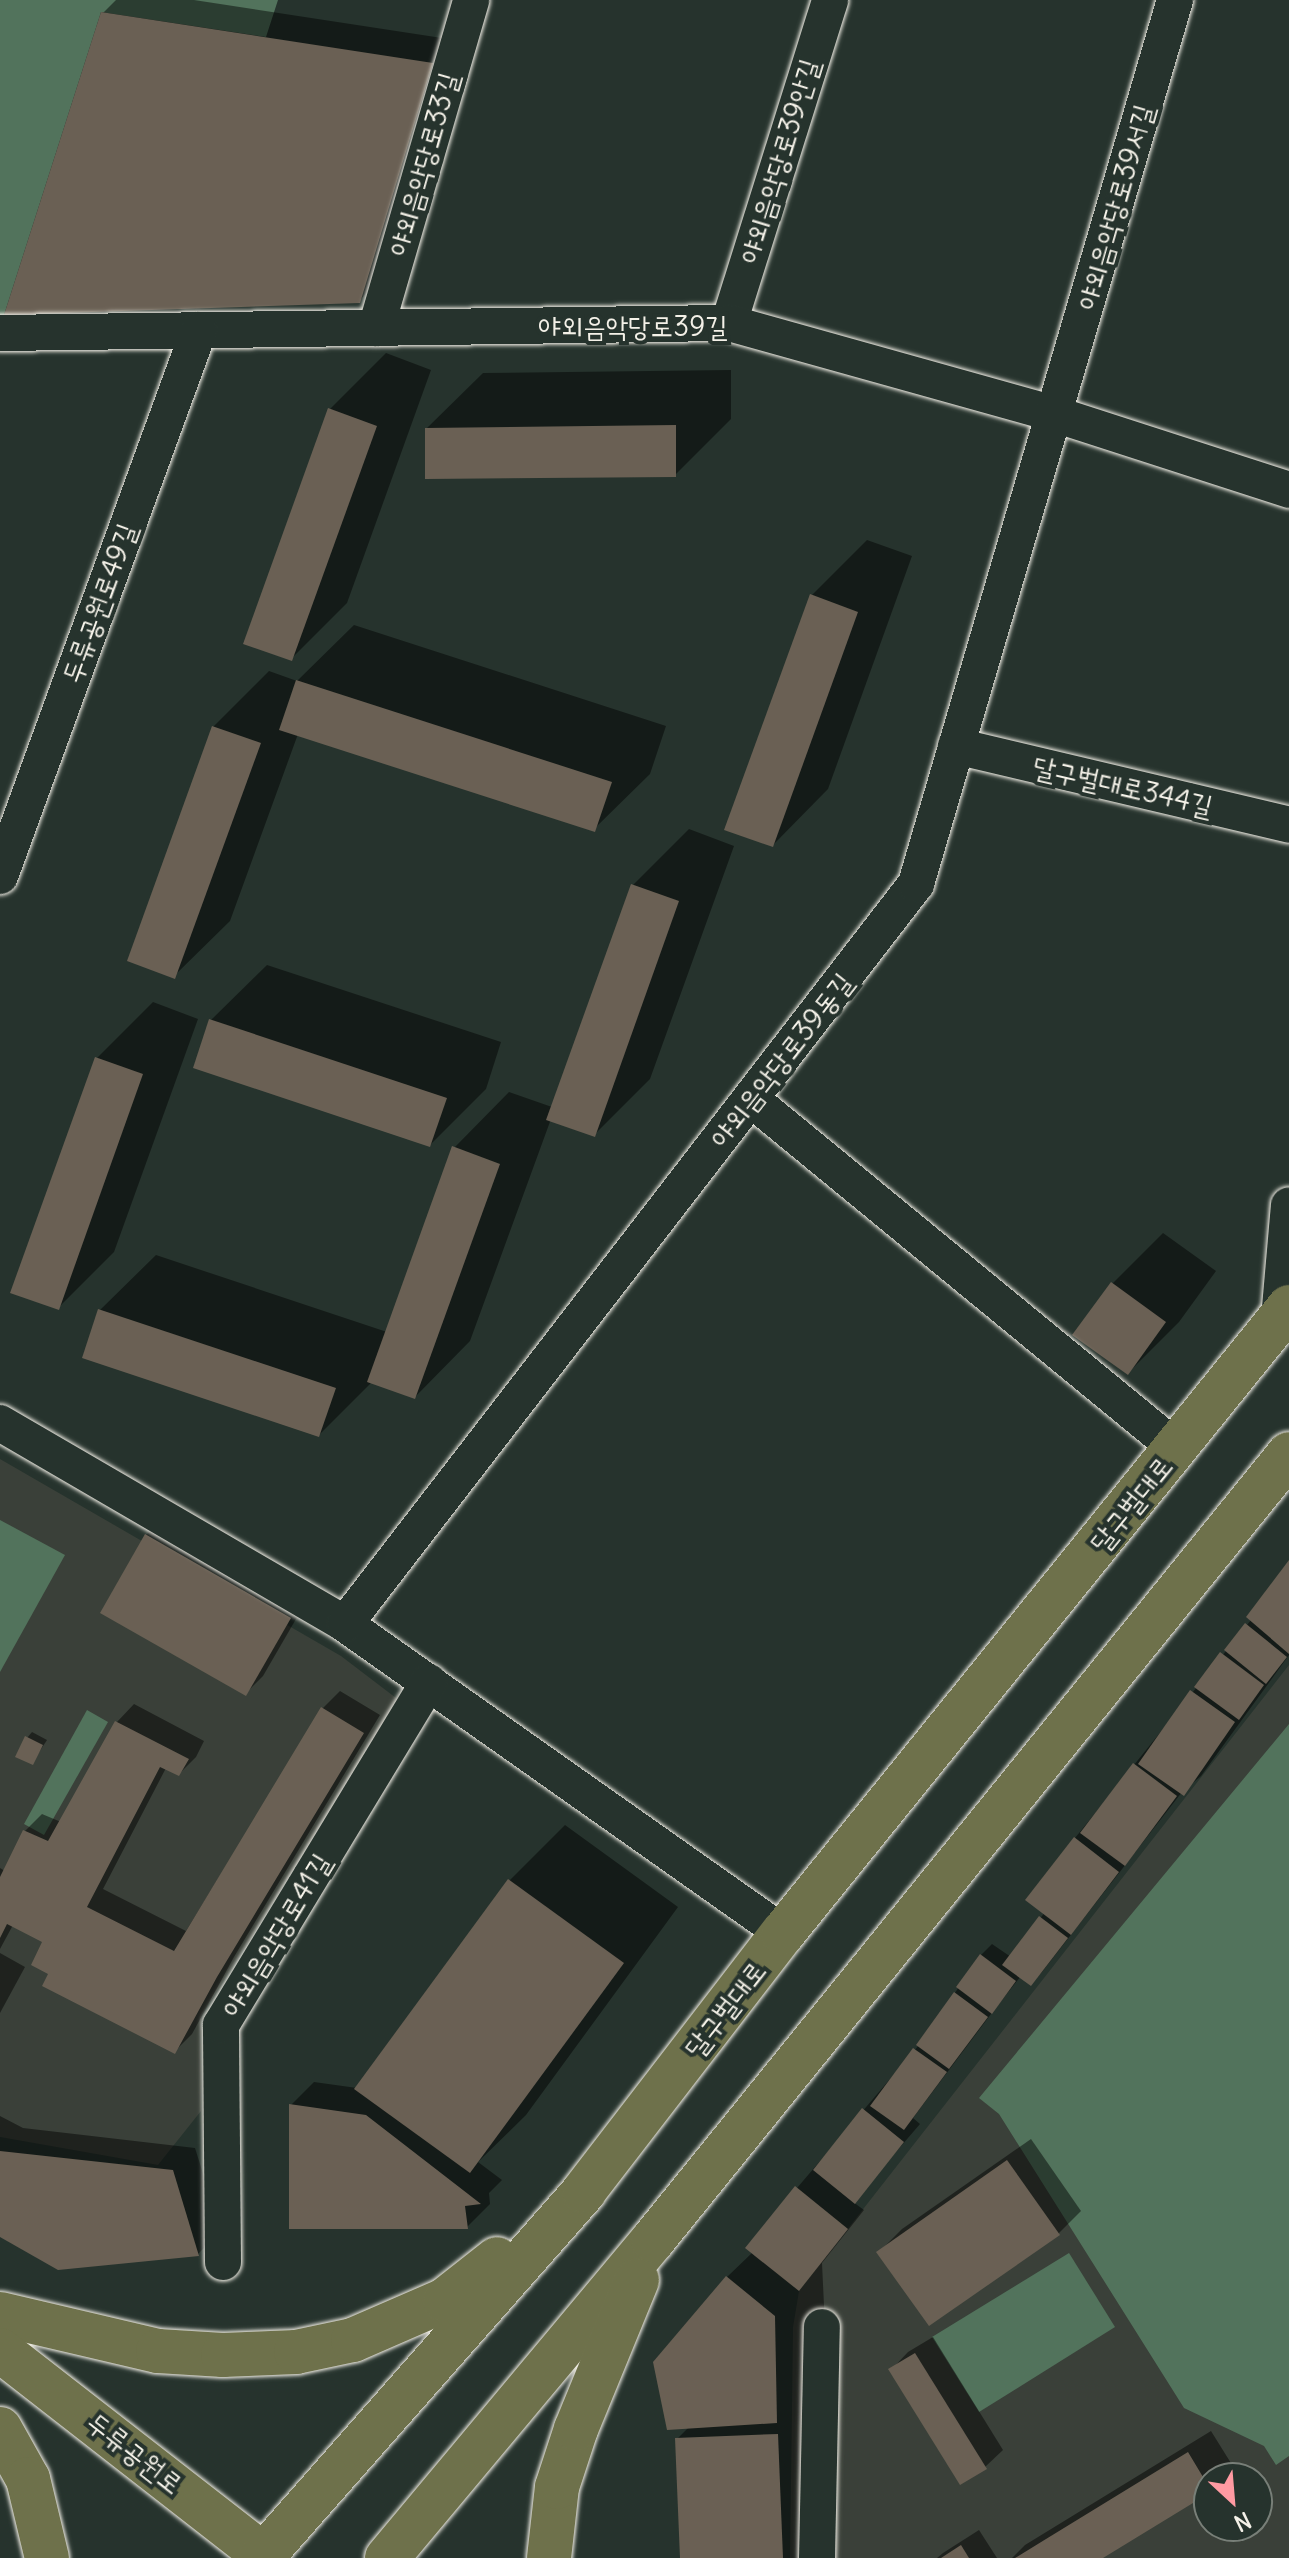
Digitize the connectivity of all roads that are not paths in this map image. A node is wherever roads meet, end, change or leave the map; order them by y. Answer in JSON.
{"nodes":[{"id":1,"x":471,"y":0,"type":"edge"},
{"id":2,"x":830,"y":0,"type":"edge"},
{"id":3,"x":1175,"y":0,"type":"edge"},
{"id":4,"x":729,"y":323,"type":"junction"},
{"id":5,"x":376,"y":328,"type":"junction"},
{"id":6,"x":199,"y":330,"type":"junction"},
{"id":7,"x":0,"y":333,"type":"edge"},
{"id":8,"x":1054,"y":414,"type":"junction"},
{"id":9,"x":1289,"y":490,"type":"edge"},
{"id":10,"x":956,"y":746,"type":"junction"},
{"id":11,"x":1289,"y":825,"type":"edge"},
{"id":12,"x":0,"y":876,"type":"edge"},
{"id":13,"x":751,"y":1099,"type":"junction"},
{"id":14,"x":1289,"y":1205,"type":"edge"},
{"id":15,"x":1284,"y":1313,"type":"edge"},
{"id":16,"x":0,"y":1423,"type":"edge"},
{"id":17,"x":1176,"y":1448,"type":"junction"},
{"id":18,"x":1289,"y":1454,"type":"edge"},
{"id":19,"x":345,"y":1624,"type":"junction"},
{"id":20,"x":429,"y":1682,"type":"junction"},
{"id":21,"x":783,"y":1933,"type":"junction"},
{"id":22,"x":584,"y":2191,"type":"junction"},
{"id":23,"x":653,"y":2240,"type":"junction"},
{"id":24,"x":223,"y":2262,"type":"dead end"},
{"id":25,"x":0,"y":2314,"type":"edge"},
{"id":26,"x":822,"y":2327,"type":"dead end"},
{"id":27,"x":0,"y":2350,"type":"edge"},
{"id":28,"x":0,"y":2429,"type":"edge"},
{"id":29,"x":264,"y":2557,"type":"edge"},
{"id":30,"x":47,"y":2558,"type":"edge"},
{"id":31,"x":387,"y":2558,"type":"edge"},
{"id":32,"x":549,"y":2558,"type":"edge"},
{"id":33,"x":817,"y":2558,"type":"edge"}],
"edges":[{"from":1,"to":5,"type":"street","name":"야외음악당로33길"},
{"from":2,"to":4,"type":"street","name":"야외음악당로39안길"},
{"from":3,"to":8,"type":"street","name":"야외음악당로39서길"},
{"from":4,"to":5,"type":"street","name":"야외음악당로39길"},
{"from":4,"to":8,"type":"street","name":"야외음악당로39길"},
{"from":5,"to":6,"type":"street","name":"야외음악당로39길"},
{"from":6,"to":7,"type":"street","name":"야외음악당로39길"},
{"from":6,"to":12,"type":"street","name":"두류공원로49길"},
{"from":8,"to":9,"type":"street","name":"야외음악당로39길"},
{"from":8,"to":10,"type":"street","name":"야외음악당로39동길"},
{"from":10,"to":11,"type":"street","name":"달구벌대로344길"},
{"from":10,"to":13,"type":"street","name":"야외음악당로39동길"},
{"from":13,"to":17,"type":"street","name":"달구벌대로"},
{"from":13,"to":19,"type":"street","name":"야외음악당로39동길"},
{"from":14,"to":15,"type":"street"},
{"from":15,"to":17,"type":"main road","name":"달구벌대로"},
{"from":16,"to":19,"type":"street"},
{"from":17,"to":21,"type":"main road","name":"달구벌대로"},
{"from":18,"to":23,"type":"main road"},
{"from":19,"to":20,"type":"street"},
{"from":20,"to":21,"type":"street"},
{"from":20,"to":24,"type":"street","name":"야외음악당로41길"},
{"from":21,"to":22,"type":"main road","name":"달구벌대로"},
{"from":22,"to":25,"type":"main road"},
{"from":22,"to":29,"type":"main road","name":"달구벌대로"},
{"from":23,"to":31,"type":"main road"},
{"from":23,"to":32,"type":"main road"},
{"from":26,"to":33,"type":"street"},
{"from":27,"to":29,"type":"main road","name":"두류공원로"},
{"from":28,"to":30,"type":"main road"}]}
